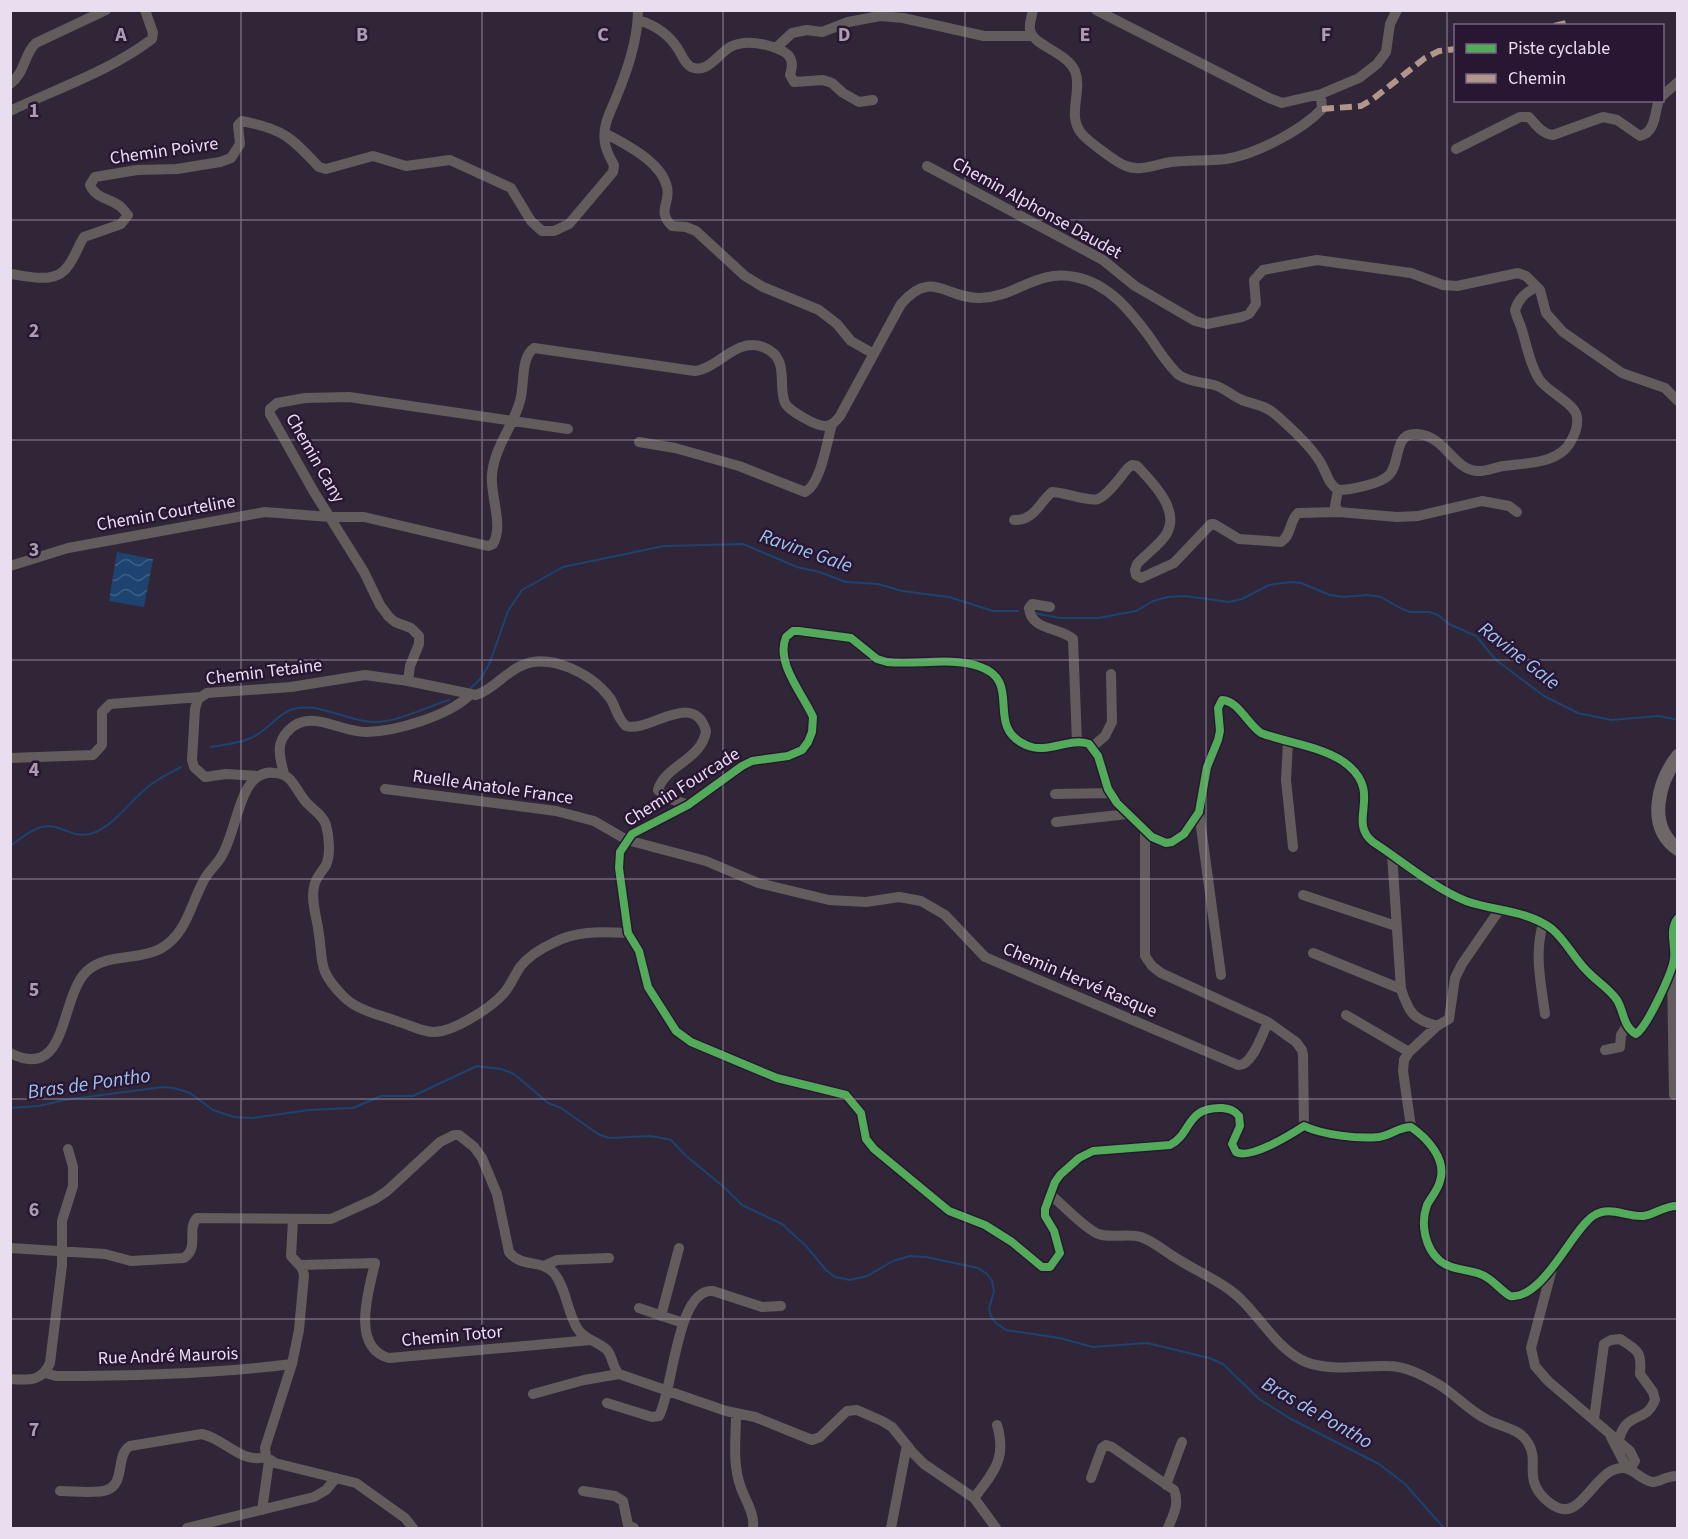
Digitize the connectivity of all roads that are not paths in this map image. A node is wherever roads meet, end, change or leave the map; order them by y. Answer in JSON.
{"nodes":[{"id":1,"x":106,"y":10,"type":"edge"},
{"id":2,"x":145,"y":10,"type":"edge"},
{"id":3,"x":1033,"y":10,"type":"edge"},
{"id":4,"x":1096,"y":10,"type":"edge"},
{"id":5,"x":1397,"y":10,"type":"edge"},
{"id":6,"x":638,"y":15,"type":"edge"},
{"id":7,"x":1032,"y":36,"type":"junction"},
{"id":8,"x":776,"y":48,"type":"junction"},
{"id":9,"x":1677,"y":82,"type":"edge"},
{"id":10,"x":10,"y":84,"type":"edge"},
{"id":11,"x":1321,"y":94,"type":"junction"},
{"id":12,"x":1664,"y":94,"type":"edge"},
{"id":13,"x":873,"y":100,"type":"dead end"},
{"id":14,"x":1658,"y":102,"type":"edge"},
{"id":15,"x":10,"y":111,"type":"edge"},
{"id":16,"x":605,"y":133,"type":"junction"},
{"id":17,"x":1456,"y":149,"type":"dead end"},
{"id":18,"x":927,"y":166,"type":"dead end"},
{"id":19,"x":10,"y":274,"type":"edge"},
{"id":20,"x":1536,"y":288,"type":"junction"},
{"id":21,"x":874,"y":354,"type":"junction"},
{"id":22,"x":1677,"y":401,"type":"edge"},
{"id":23,"x":510,"y":421,"type":"junction"},
{"id":24,"x":832,"y":424,"type":"junction"},
{"id":25,"x":568,"y":429,"type":"dead end"},
{"id":26,"x":639,"y":442,"type":"dead end"},
{"id":27,"x":1338,"y":490,"type":"junction"},
{"id":28,"x":1339,"y":512,"type":"junction"},
{"id":29,"x":1517,"y":512,"type":"dead end"},
{"id":30,"x":330,"y":517,"type":"junction"},
{"id":31,"x":1014,"y":520,"type":"dead end"},
{"id":32,"x":10,"y":566,"type":"edge"},
{"id":33,"x":1050,"y":607,"type":"dead end"},
{"id":34,"x":1111,"y":674,"type":"dead end"},
{"id":35,"x":408,"y":681,"type":"junction"},
{"id":36,"x":470,"y":695,"type":"junction"},
{"id":37,"x":200,"y":697,"type":"junction"},
{"id":38,"x":1288,"y":742,"type":"junction"},
{"id":39,"x":1077,"y":743,"type":"junction"},
{"id":40,"x":1092,"y":747,"type":"junction"},
{"id":41,"x":1677,"y":756,"type":"edge"},
{"id":42,"x":10,"y":758,"type":"edge"},
{"id":43,"x":284,"y":774,"type":"junction"},
{"id":44,"x":258,"y":776,"type":"junction"},
{"id":45,"x":385,"y":789,"type":"dead end"},
{"id":46,"x":1111,"y":793,"type":"junction"},
{"id":47,"x":1055,"y":794,"type":"dead end"},
{"id":48,"x":688,"y":806,"type":"junction"},
{"id":49,"x":1199,"y":812,"type":"junction"},
{"id":50,"x":1127,"y":813,"type":"junction"},
{"id":51,"x":1056,"y":822,"type":"dead end"},
{"id":52,"x":1145,"y":831,"type":"junction"},
{"id":53,"x":627,"y":840,"type":"junction"},
{"id":54,"x":1293,"y":847,"type":"dead end"},
{"id":55,"x":1677,"y":849,"type":"edge"},
{"id":56,"x":1392,"y":854,"type":"junction"},
{"id":57,"x":1303,"y":895,"type":"dead end"},
{"id":58,"x":1500,"y":909,"type":"junction"},
{"id":59,"x":1677,"y":918,"type":"edge"},
{"id":60,"x":1543,"y":924,"type":"junction"},
{"id":61,"x":1396,"y":926,"type":"junction"},
{"id":62,"x":628,"y":933,"type":"junction"},
{"id":63,"x":1313,"y":953,"type":"dead end"},
{"id":64,"x":1672,"y":968,"type":"junction"},
{"id":65,"x":1221,"y":975,"type":"dead end"},
{"id":66,"x":1401,"y":989,"type":"junction"},
{"id":67,"x":1545,"y":1014,"type":"dead end"},
{"id":68,"x":1346,"y":1015,"type":"dead end"},
{"id":69,"x":1269,"y":1022,"type":"junction"},
{"id":70,"x":1627,"y":1025,"type":"junction"},
{"id":71,"x":1437,"y":1026,"type":"junction"},
{"id":72,"x":1605,"y":1050,"type":"dead end"},
{"id":73,"x":1409,"y":1052,"type":"junction"},
{"id":74,"x":10,"y":1053,"type":"edge"},
{"id":75,"x":1674,"y":1095,"type":"dead end"},
{"id":76,"x":1304,"y":1126,"type":"junction"},
{"id":77,"x":1411,"y":1127,"type":"junction"},
{"id":78,"x":68,"y":1149,"type":"dead end"},
{"id":79,"x":1051,"y":1195,"type":"junction"},
{"id":80,"x":1677,"y":1206,"type":"edge"},
{"id":81,"x":293,"y":1220,"type":"junction"},
{"id":82,"x":10,"y":1248,"type":"edge"},
{"id":83,"x":679,"y":1248,"type":"dead end"},
{"id":84,"x":62,"y":1250,"type":"junction"},
{"id":85,"x":609,"y":1258,"type":"dead end"},
{"id":86,"x":301,"y":1265,"type":"junction"},
{"id":87,"x":543,"y":1266,"type":"junction"},
{"id":88,"x":1552,"y":1269,"type":"junction"},
{"id":89,"x":782,"y":1306,"type":"dead end"},
{"id":90,"x":639,"y":1308,"type":"dead end"},
{"id":91,"x":661,"y":1316,"type":"junction"},
{"id":92,"x":683,"y":1323,"type":"junction"},
{"id":93,"x":591,"y":1340,"type":"junction"},
{"id":94,"x":292,"y":1364,"type":"junction"},
{"id":95,"x":45,"y":1373,"type":"junction"},
{"id":96,"x":619,"y":1374,"type":"junction"},
{"id":97,"x":10,"y":1379,"type":"edge"},
{"id":98,"x":668,"y":1391,"type":"junction"},
{"id":99,"x":533,"y":1394,"type":"dead end"},
{"id":100,"x":607,"y":1403,"type":"dead end"},
{"id":101,"x":736,"y":1414,"type":"junction"},
{"id":102,"x":1594,"y":1419,"type":"junction"},
{"id":103,"x":997,"y":1425,"type":"dead end"},
{"id":104,"x":1608,"y":1432,"type":"junction"},
{"id":105,"x":1619,"y":1440,"type":"junction"},
{"id":106,"x":1182,"y":1442,"type":"dead end"},
{"id":107,"x":907,"y":1445,"type":"junction"},
{"id":108,"x":267,"y":1459,"type":"junction"},
{"id":109,"x":1629,"y":1468,"type":"junction"},
{"id":110,"x":1677,"y":1476,"type":"edge"},
{"id":111,"x":336,"y":1478,"type":"junction"},
{"id":112,"x":1091,"y":1478,"type":"dead end"},
{"id":113,"x":1167,"y":1485,"type":"junction"},
{"id":114,"x":60,"y":1491,"type":"dead end"},
{"id":115,"x":583,"y":1491,"type":"dead end"},
{"id":116,"x":974,"y":1498,"type":"junction"},
{"id":117,"x":262,"y":1510,"type":"junction"},
{"id":118,"x":187,"y":1528,"type":"edge"},
{"id":119,"x":413,"y":1528,"type":"edge"},
{"id":120,"x":634,"y":1528,"type":"edge"},
{"id":121,"x":753,"y":1528,"type":"edge"},
{"id":122,"x":891,"y":1528,"type":"edge"},
{"id":123,"x":996,"y":1528,"type":"edge"},
{"id":124,"x":1168,"y":1528,"type":"edge"}],
"edges":[{"from":1,"to":10,"type":"street"},
{"from":2,"to":15,"type":"street"},
{"from":3,"to":7,"type":"street"},
{"from":4,"to":11,"type":"street"},
{"from":5,"to":11,"type":"street"},
{"from":6,"to":8,"type":"street"},
{"from":6,"to":16,"type":"street"},
{"from":7,"to":8,"type":"street"},
{"from":7,"to":11,"type":"street"},
{"from":8,"to":13,"type":"street"},
{"from":9,"to":12,"type":"street"},
{"from":14,"to":17,"type":"street"},
{"from":16,"to":19,"type":"street","name":"Chemin Poivre"},
{"from":16,"to":21,"type":"street"},
{"from":18,"to":20,"type":"street","name":"Chemin Alphonse Daudet"},
{"from":20,"to":22,"type":"street"},
{"from":20,"to":27,"type":"street"},
{"from":21,"to":24,"type":"street"},
{"from":21,"to":27,"type":"street"},
{"from":23,"to":24,"type":"street"},
{"from":23,"to":25,"type":"street","name":"Chemin Cany"},
{"from":23,"to":30,"type":"street","name":"Chemin Courteline"},
{"from":23,"to":30,"type":"street","name":"Chemin Cany"},
{"from":24,"to":26,"type":"street"},
{"from":27,"to":28,"type":"street"},
{"from":28,"to":29,"type":"street"},
{"from":28,"to":31,"type":"street"},
{"from":30,"to":32,"type":"street","name":"Chemin Courteline"},
{"from":30,"to":35,"type":"street","name":"Chemin Cany"},
{"from":33,"to":39,"type":"street"},
{"from":34,"to":40,"type":"street"},
{"from":35,"to":36,"type":"street","name":"Chemin Tetaine"},
{"from":35,"to":37,"type":"street","name":"Chemin Tetaine"},
{"from":36,"to":43,"type":"street"},
{"from":36,"to":48,"type":"street"},
{"from":37,"to":42,"type":"street"},
{"from":37,"to":44,"type":"street","name":"Chemin Tetaine"},
{"from":38,"to":49,"type":"street"},
{"from":38,"to":54,"type":"street"},
{"from":38,"to":56,"type":"street"},
{"from":39,"to":40,"type":"street","name":"Chemin Fourcade"},
{"from":39,"to":48,"type":"street","name":"Chemin Fourcade"},
{"from":40,"to":46,"type":"street"},
{"from":41,"to":55,"type":"main road"},
{"from":43,"to":44,"type":"street","name":"Chemin Tetaine"},
{"from":43,"to":62,"type":"street"},
{"from":44,"to":74,"type":"street"},
{"from":45,"to":53,"type":"street","name":"Ruelle Anatole France"},
{"from":46,"to":47,"type":"street"},
{"from":46,"to":50,"type":"street"},
{"from":48,"to":53,"type":"street","name":"Chemin Fourcade"},
{"from":49,"to":52,"type":"street"},
{"from":49,"to":65,"type":"street"},
{"from":50,"to":51,"type":"street"},
{"from":50,"to":52,"type":"street"},
{"from":52,"to":69,"type":"street"},
{"from":53,"to":62,"type":"street","name":"Chemin Fourcade"},
{"from":53,"to":69,"type":"street","name":"Chemin Hervé Rasque"},
{"from":56,"to":58,"type":"street"},
{"from":56,"to":61,"type":"street"},
{"from":57,"to":61,"type":"street"},
{"from":58,"to":60,"type":"street"},
{"from":58,"to":71,"type":"street"},
{"from":59,"to":64,"type":"street"},
{"from":60,"to":67,"type":"street"},
{"from":60,"to":70,"type":"street"},
{"from":61,"to":66,"type":"street"},
{"from":62,"to":79,"type":"street","name":"Chemin Fourcade"},
{"from":63,"to":66,"type":"street"},
{"from":64,"to":70,"type":"street"},
{"from":64,"to":75,"type":"street"},
{"from":66,"to":71,"type":"street"},
{"from":68,"to":73,"type":"street"},
{"from":69,"to":76,"type":"street"},
{"from":70,"to":72,"type":"street"},
{"from":71,"to":73,"type":"street"},
{"from":73,"to":77,"type":"street"},
{"from":76,"to":77,"type":"street"},
{"from":76,"to":79,"type":"street"},
{"from":77,"to":88,"type":"street"},
{"from":78,"to":84,"type":"street"},
{"from":79,"to":109,"type":"street"},
{"from":80,"to":88,"type":"street"},
{"from":81,"to":84,"type":"street"},
{"from":81,"to":86,"type":"street"},
{"from":81,"to":87,"type":"street"},
{"from":82,"to":84,"type":"street"},
{"from":83,"to":91,"type":"street"},
{"from":84,"to":95,"type":"street"},
{"from":85,"to":87,"type":"street"},
{"from":86,"to":93,"type":"street","name":"Chemin Totor"},
{"from":86,"to":94,"type":"street"},
{"from":87,"to":93,"type":"street"},
{"from":88,"to":102,"type":"street"},
{"from":89,"to":92,"type":"street"},
{"from":90,"to":91,"type":"street"},
{"from":91,"to":92,"type":"street"},
{"from":92,"to":98,"type":"street"},
{"from":93,"to":96,"type":"street"},
{"from":94,"to":95,"type":"street","name":"Rue André Maurois"},
{"from":94,"to":108,"type":"street"},
{"from":95,"to":97,"type":"street","name":"Rue André Maurois"},
{"from":96,"to":98,"type":"street"},
{"from":96,"to":99,"type":"street"},
{"from":98,"to":100,"type":"street"},
{"from":98,"to":101,"type":"street"},
{"from":101,"to":107,"type":"street"},
{"from":101,"to":121,"type":"street"},
{"from":102,"to":104,"type":"street"},
{"from":102,"to":105,"type":"street"},
{"from":103,"to":116,"type":"street"},
{"from":104,"to":105,"type":"street"},
{"from":104,"to":109,"type":"street"},
{"from":105,"to":109,"type":"street"},
{"from":106,"to":113,"type":"street"},
{"from":107,"to":116,"type":"street"},
{"from":107,"to":122,"type":"street"},
{"from":108,"to":111,"type":"street"},
{"from":108,"to":114,"type":"street"},
{"from":108,"to":117,"type":"street"},
{"from":109,"to":110,"type":"street"},
{"from":111,"to":117,"type":"street"},
{"from":111,"to":119,"type":"street"},
{"from":112,"to":113,"type":"street"},
{"from":113,"to":124,"type":"street"},
{"from":115,"to":120,"type":"street"},
{"from":116,"to":123,"type":"street"},
{"from":117,"to":118,"type":"street"}]}
